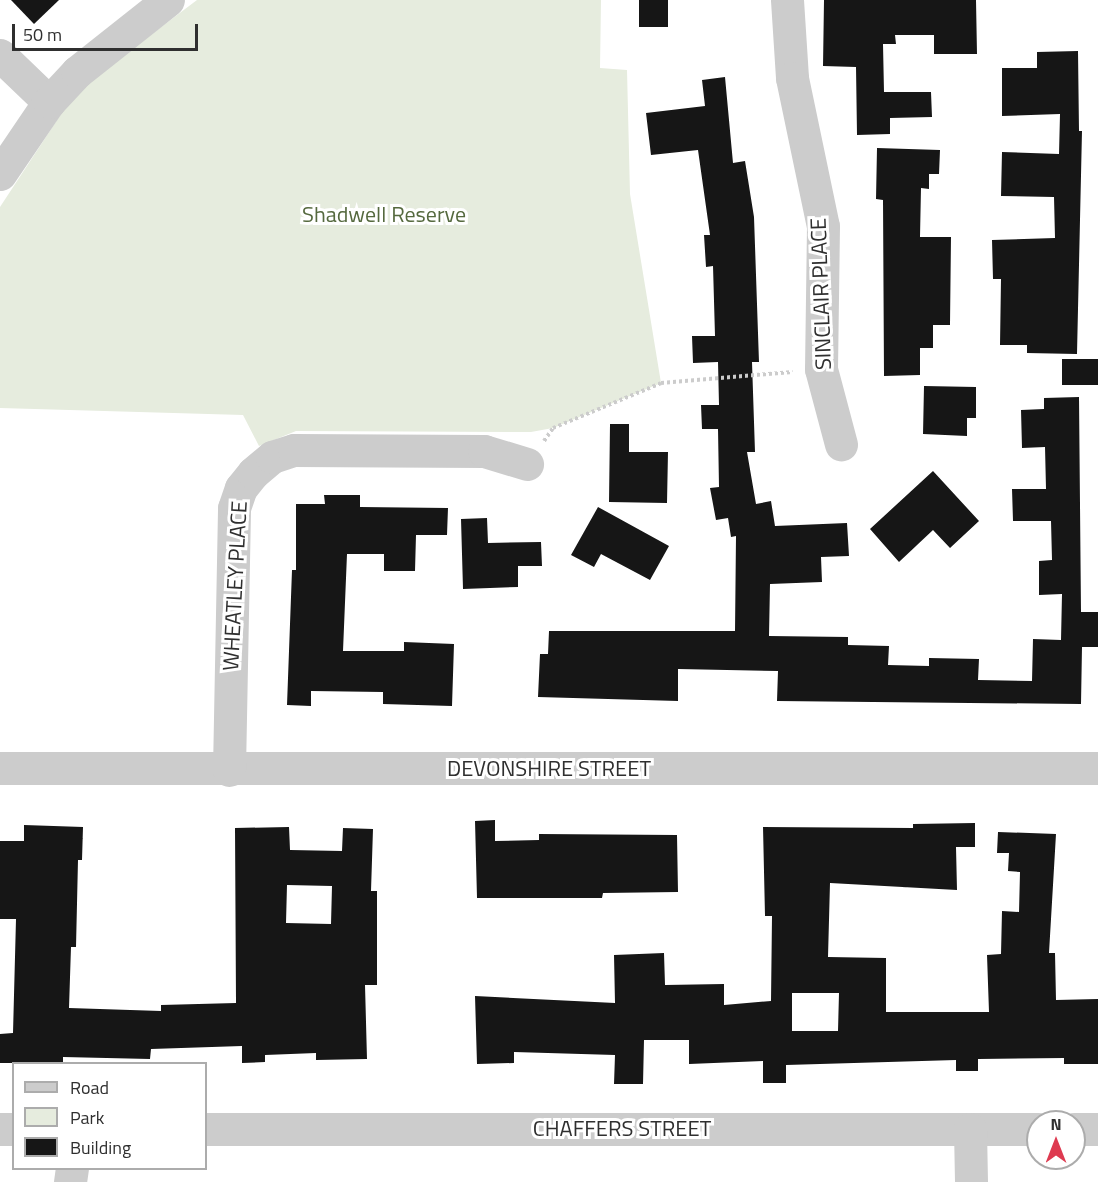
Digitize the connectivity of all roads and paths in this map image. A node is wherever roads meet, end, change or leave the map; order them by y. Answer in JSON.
{"nodes":[{"id":1,"x":168,"y":0,"type":"edge"},
{"id":2,"x":787,"y":0,"type":"edge"},
{"id":3,"x":0,"y":55,"type":"edge"},
{"id":4,"x":49,"y":102,"type":"junction"},
{"id":5,"x":0,"y":174,"type":"edge"},
{"id":6,"x":820,"y":369,"type":"junction"},
{"id":7,"x":841,"y":444,"type":"dead end"},
{"id":8,"x":527,"y":464,"type":"joint"},
{"id":9,"x":0,"y":768,"type":"edge"},
{"id":10,"x":1098,"y":768,"type":"edge"},
{"id":11,"x":229,"y":770,"type":"junction"},
{"id":12,"x":207,"y":1129,"type":"edge"},
{"id":13,"x":970,"y":1129,"type":"junction"},
{"id":14,"x":1026,"y":1129,"type":"edge"},
{"id":15,"x":971,"y":1182,"type":"edge"}],
"edges":[{"from":1,"to":4,"type":"street"},
{"from":2,"to":6,"type":"street","name":"SINCLAIR PLACE"},
{"from":3,"to":4,"type":"street"},
{"from":4,"to":5,"type":"street"},
{"from":6,"to":7,"type":"street","name":"SINCLAIR PLACE"},
{"from":6,"to":8,"type":"path"},
{"from":8,"to":11,"type":"street","name":"WHEATLEY PLACE"},
{"from":9,"to":11,"type":"street","name":"DEVONSHIRE STREET"},
{"from":10,"to":11,"type":"street","name":"DEVONSHIRE STREET"},
{"from":12,"to":13,"type":"street","name":"CHAFFERS STREET"},
{"from":13,"to":14,"type":"street","name":"CHAFFERS STREET"},
{"from":13,"to":15,"type":"street"}]}
